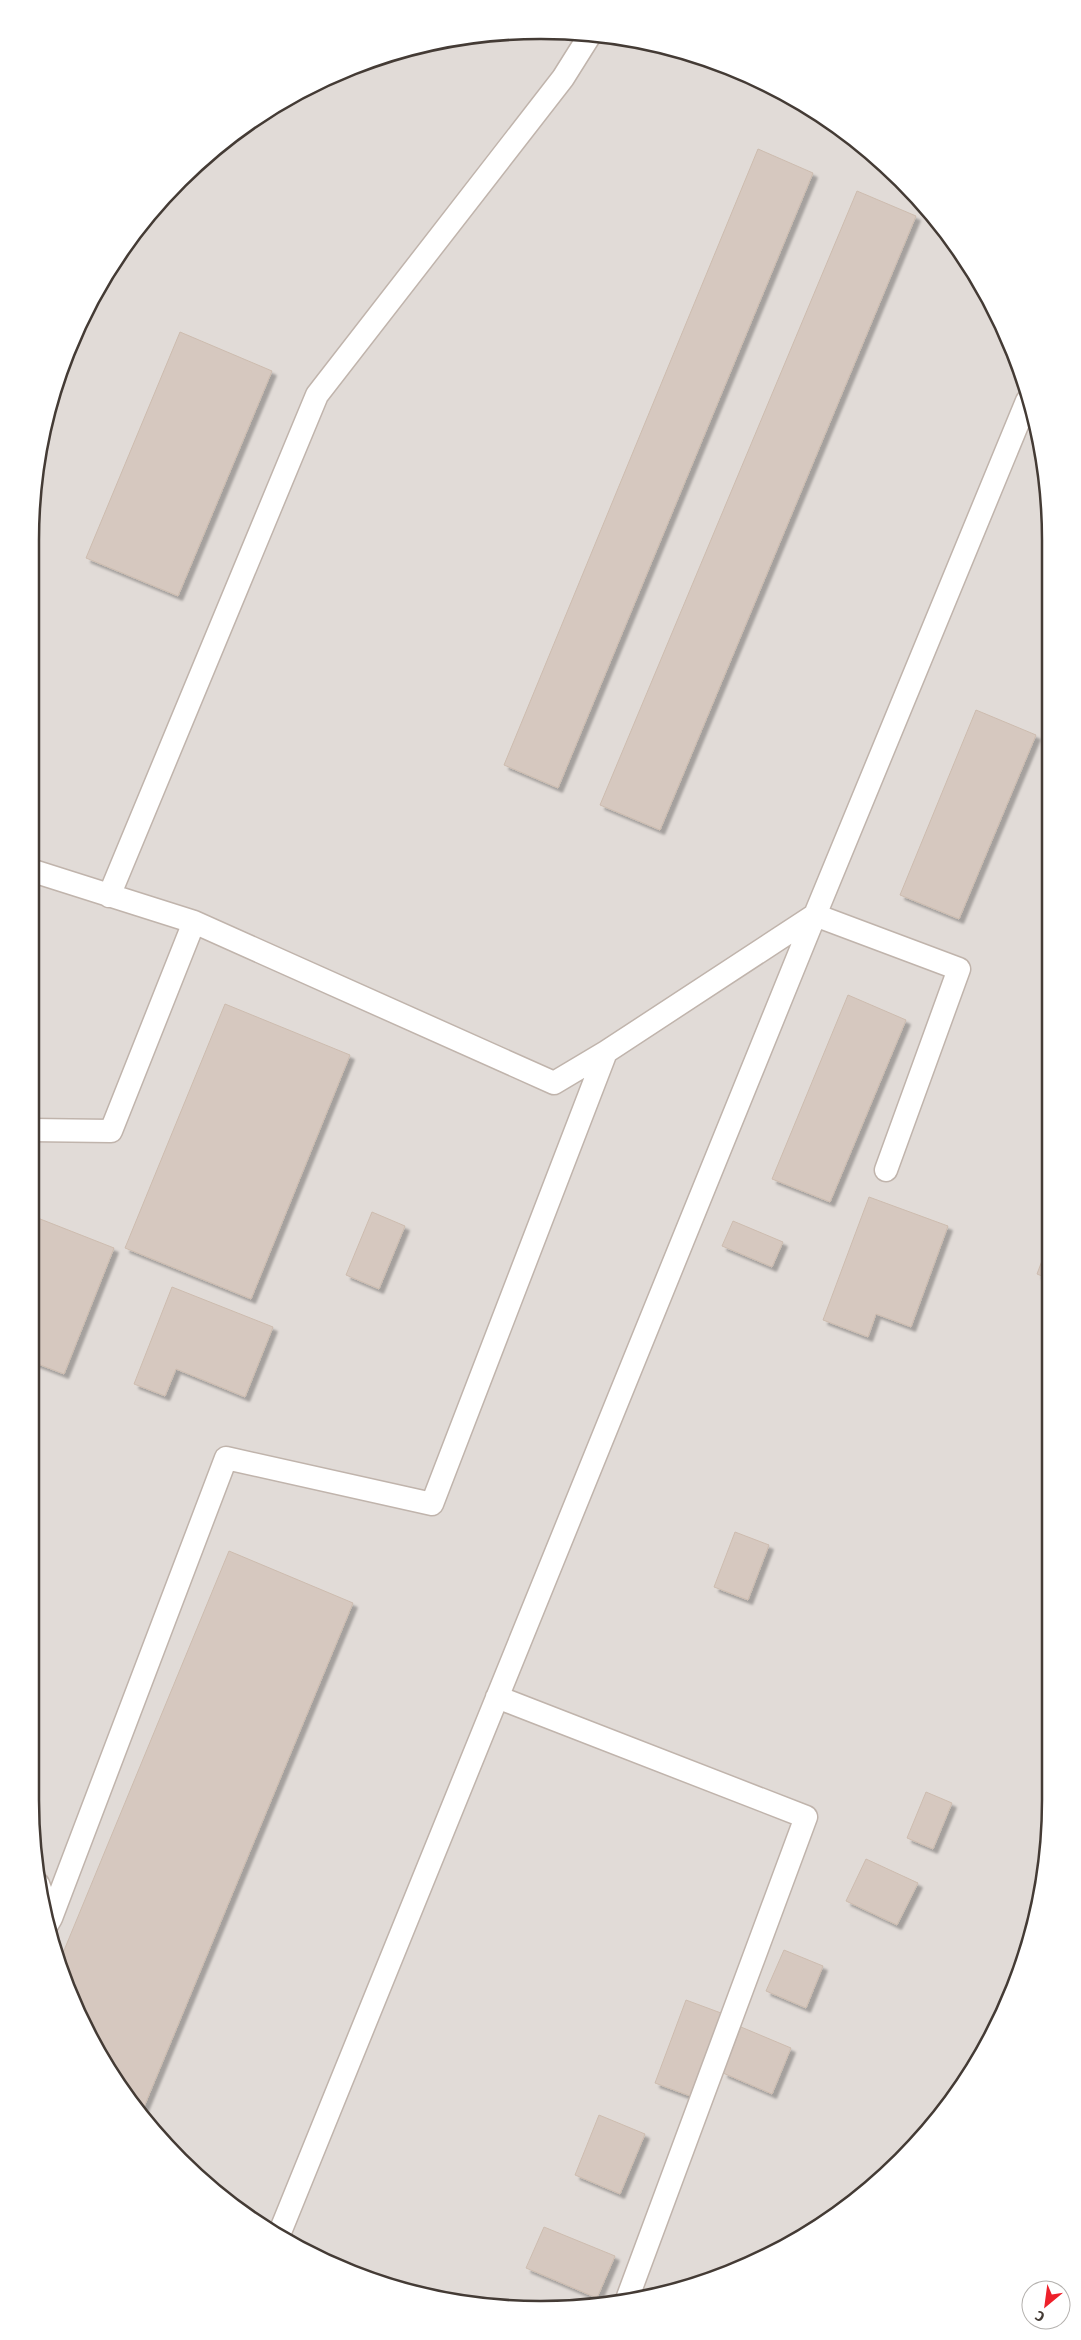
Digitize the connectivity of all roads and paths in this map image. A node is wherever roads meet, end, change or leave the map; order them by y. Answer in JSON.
{"nodes":[{"id":1,"x":586,"y":41,"type":"edge"},
{"id":2,"x":1024,"y":408,"type":"edge"},
{"id":3,"x":39,"y":873,"type":"edge"},
{"id":4,"x":109,"y":896,"type":"junction"},
{"id":5,"x":815,"y":915,"type":"junction"},
{"id":6,"x":194,"y":922,"type":"junction"},
{"id":7,"x":606,"y":1052,"type":"junction"},
{"id":8,"x":39,"y":1130,"type":"edge"},
{"id":9,"x":886,"y":1170,"type":"dead end"},
{"id":10,"x":498,"y":1697,"type":"junction"},
{"id":11,"x":52,"y":1914,"type":"edge"},
{"id":12,"x":281,"y":2229,"type":"edge"},
{"id":13,"x":629,"y":2293,"type":"edge"}],
"edges":[{"from":1,"to":4,"type":"lane"},
{"from":2,"to":5,"type":"lane"},
{"from":3,"to":4,"type":"lane"},
{"from":4,"to":6,"type":"lane"},
{"from":5,"to":7,"type":"lane"},
{"from":5,"to":9,"type":"lane"},
{"from":5,"to":10,"type":"lane"},
{"from":6,"to":7,"type":"lane"},
{"from":6,"to":8,"type":"lane"},
{"from":7,"to":11,"type":"lane"},
{"from":10,"to":12,"type":"lane"},
{"from":10,"to":13,"type":"lane"}]}
